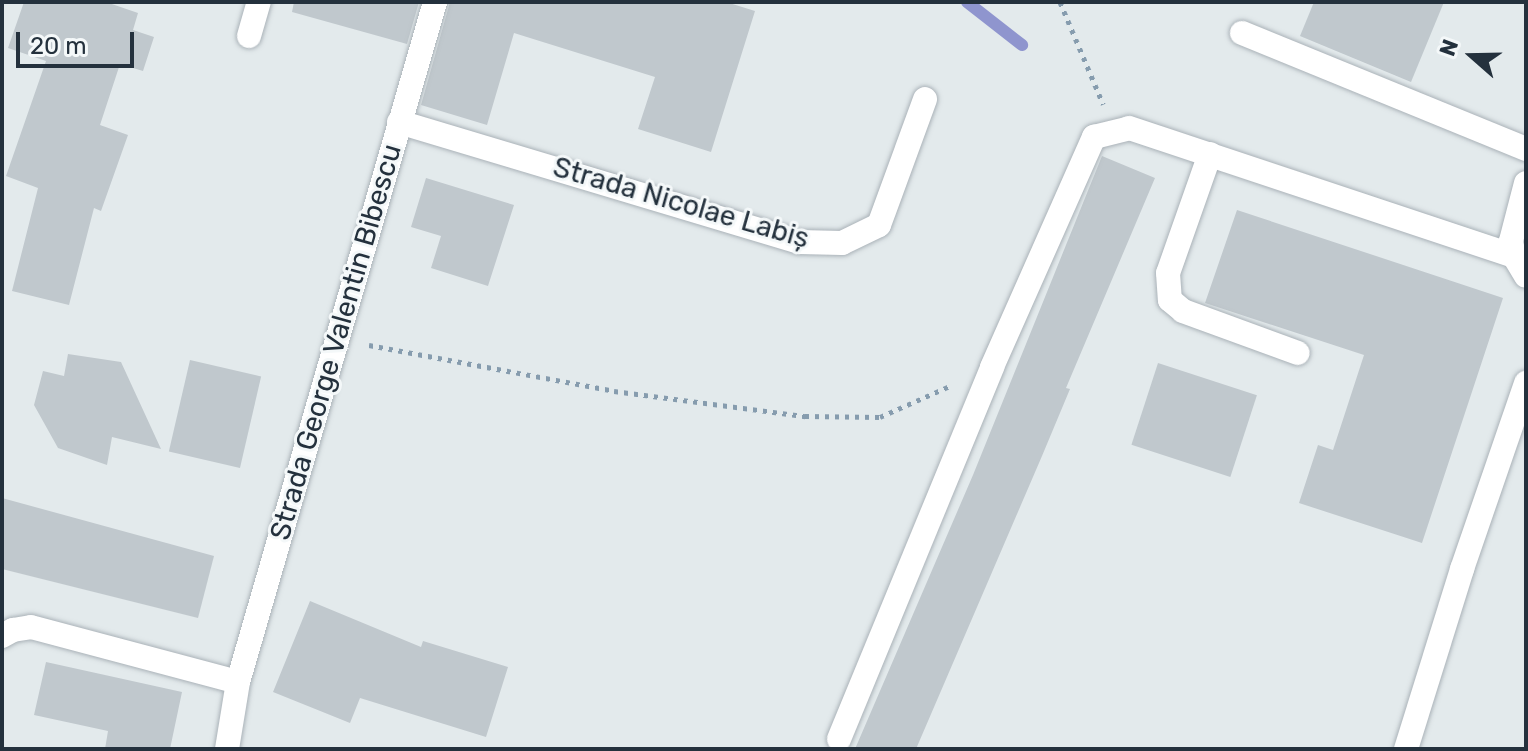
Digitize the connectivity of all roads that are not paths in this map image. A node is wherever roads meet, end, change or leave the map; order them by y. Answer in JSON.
{"nodes":[{"id":1,"x":259,"y":2,"type":"edge"},
{"id":2,"x":435,"y":2,"type":"edge"},
{"id":3,"x":1242,"y":33,"type":"dead end"},
{"id":4,"x":249,"y":36,"type":"dead end"},
{"id":5,"x":925,"y":99,"type":"dead end"},
{"id":6,"x":399,"y":122,"type":"junction"},
{"id":7,"x":1526,"y":149,"type":"edge"},
{"id":8,"x":1210,"y":154,"type":"junction"},
{"id":9,"x":1526,"y":183,"type":"edge"},
{"id":10,"x":1520,"y":266,"type":"edge"},
{"id":11,"x":1298,"y":353,"type":"dead end"},
{"id":12,"x":1526,"y":383,"type":"edge"},
{"id":13,"x":2,"y":636,"type":"edge"},
{"id":14,"x":238,"y":682,"type":"junction"},
{"id":15,"x":839,"y":739,"type":"dead end"},
{"id":16,"x":227,"y":749,"type":"edge"},
{"id":17,"x":1406,"y":749,"type":"edge"}],
"edges":[{"from":1,"to":4,"type":"street"},
{"from":2,"to":6,"type":"street","name":"Strada George Valentin Bibescu"},
{"from":3,"to":7,"type":"street"},
{"from":5,"to":6,"type":"street","name":"Strada Nicolae Labiș"},
{"from":6,"to":14,"type":"street","name":"Strada George Valentin Bibescu"},
{"from":8,"to":10,"type":"street"},
{"from":8,"to":11,"type":"street"},
{"from":8,"to":15,"type":"street"},
{"from":9,"to":10,"type":"street"},
{"from":12,"to":17,"type":"street"},
{"from":13,"to":14,"type":"street"},
{"from":14,"to":16,"type":"street","name":"Strada George Valentin Bibescu"}]}
